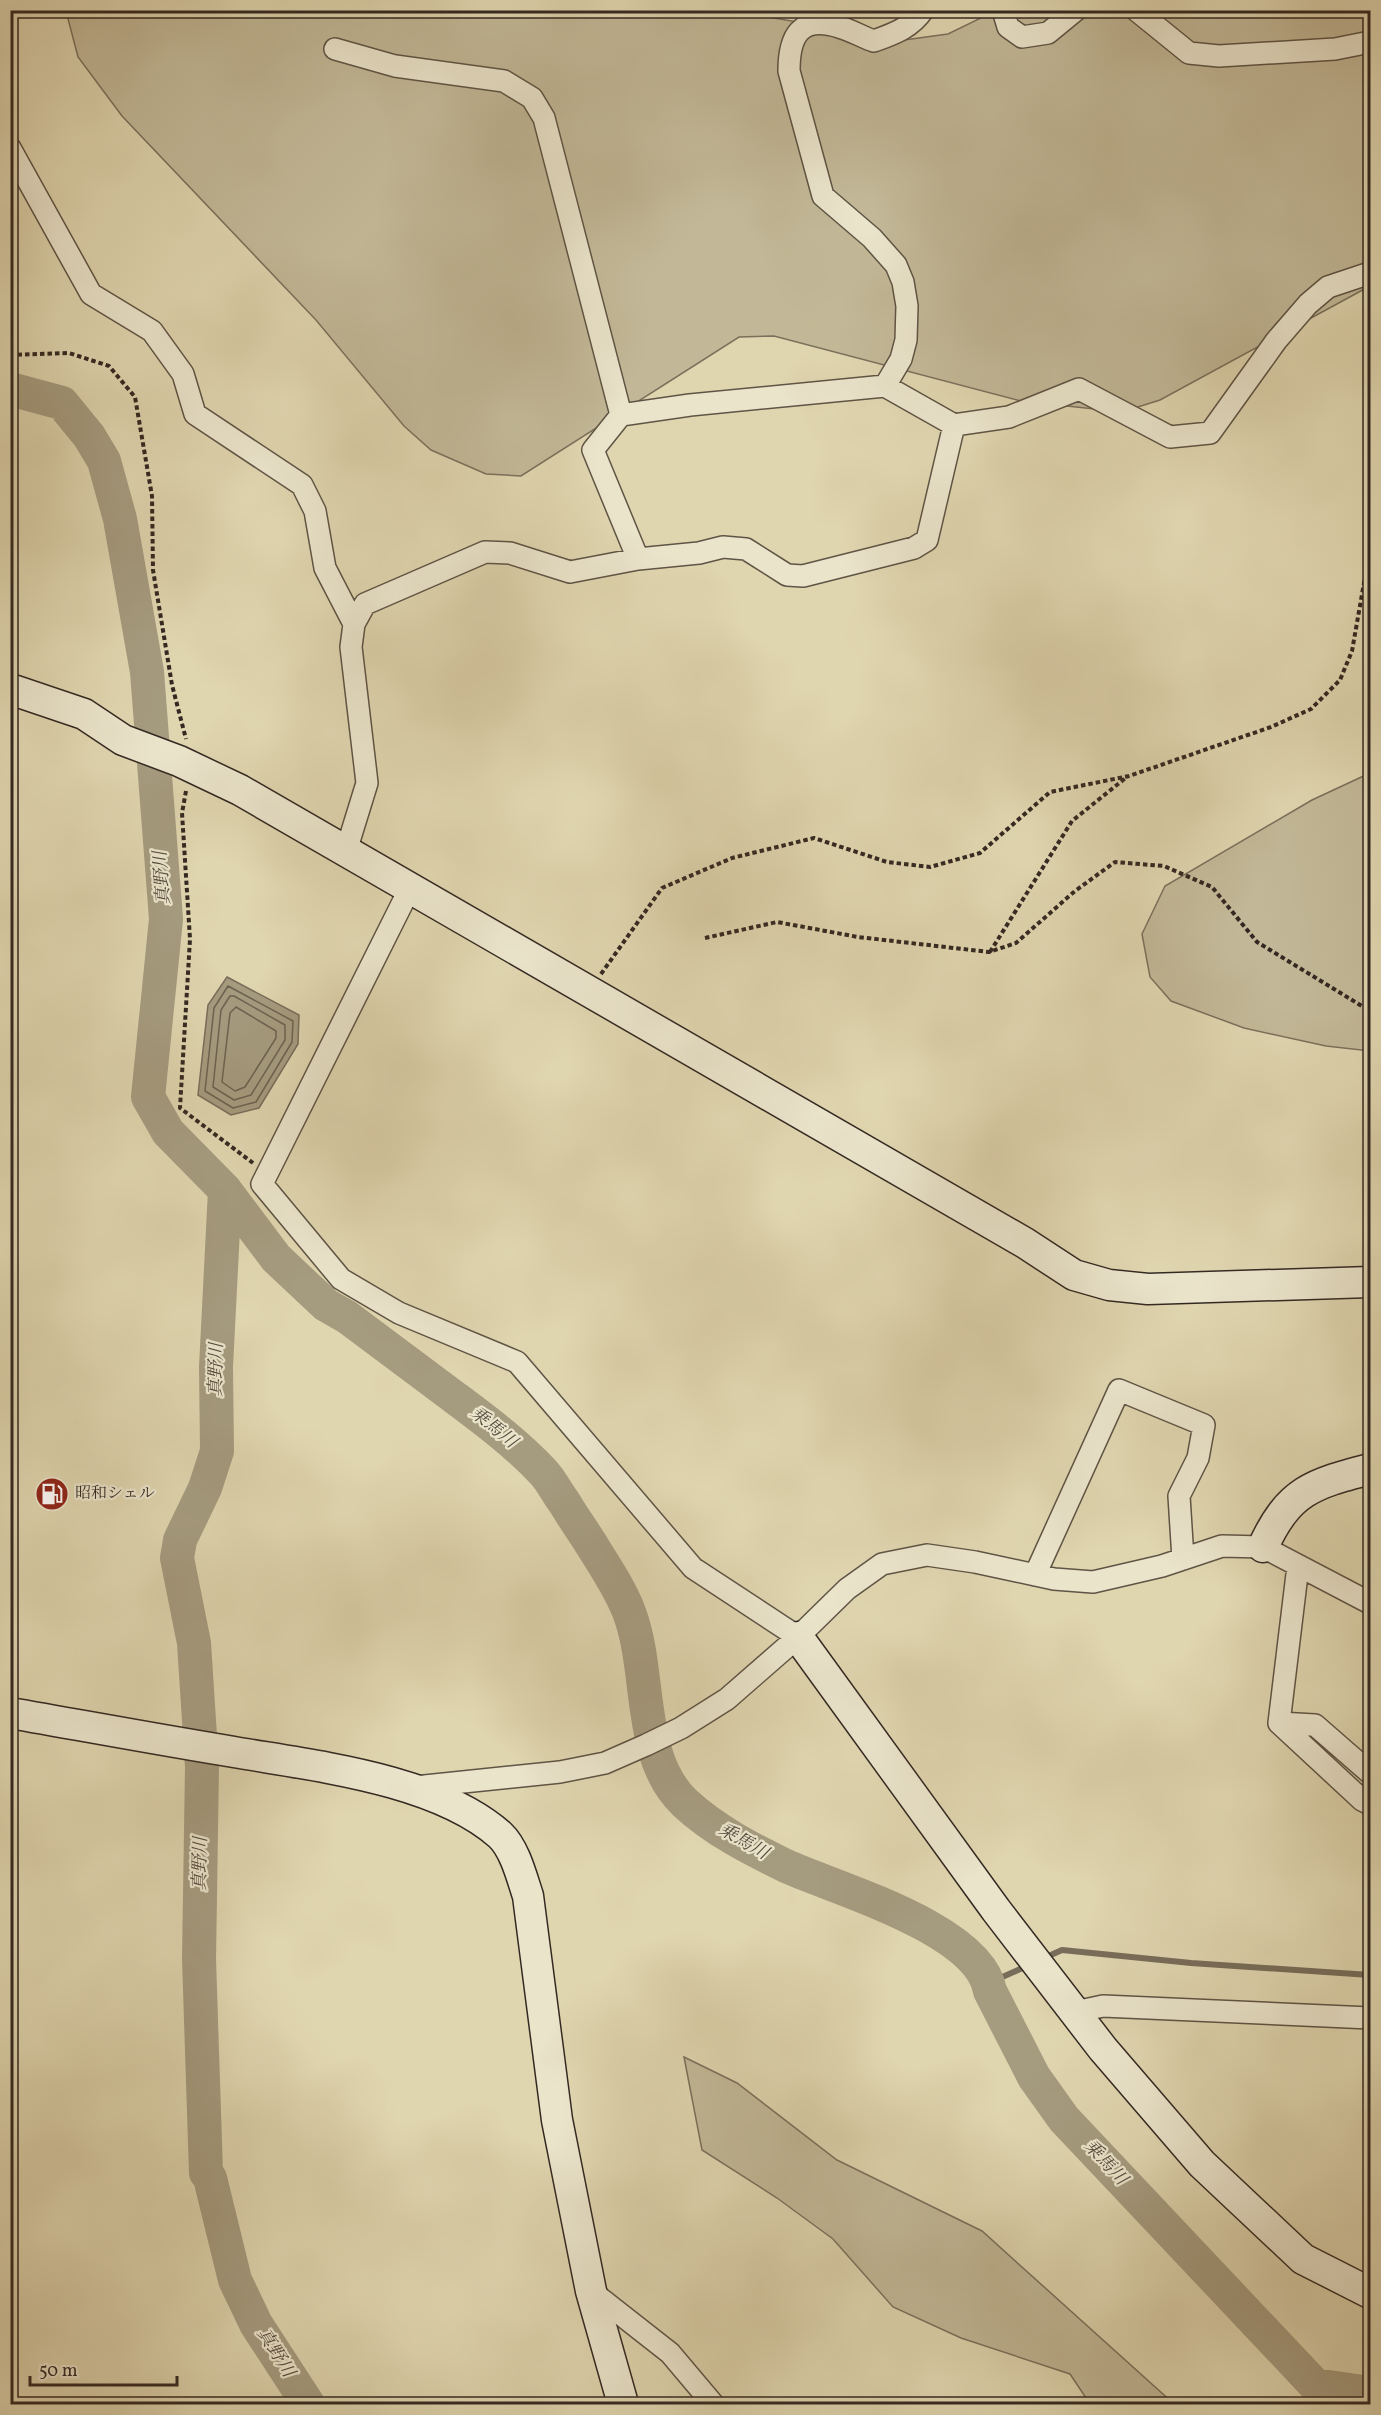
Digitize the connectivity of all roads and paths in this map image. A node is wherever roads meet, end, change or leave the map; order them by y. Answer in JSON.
{"nodes":[{"id":1,"x":923,"y":10,"type":"edge"},
{"id":2,"x":1003,"y":10,"type":"edge"},
{"id":3,"x":1076,"y":10,"type":"edge"},
{"id":4,"x":1136,"y":10,"type":"edge"},
{"id":5,"x":1371,"y":42,"type":"edge"},
{"id":6,"x":335,"y":49,"type":"dead end"},
{"id":7,"x":10,"y":148,"type":"edge"},
{"id":8,"x":1371,"y":273,"type":"edge"},
{"id":9,"x":885,"y":386,"type":"junction"},
{"id":10,"x":621,"y":415,"type":"junction"},
{"id":11,"x":954,"y":425,"type":"junction"},
{"id":12,"x":1371,"y":549,"type":"edge"},
{"id":13,"x":638,"y":560,"type":"junction"},
{"id":14,"x":354,"y":624,"type":"junction"},
{"id":15,"x":10,"y":689,"type":"edge"},
{"id":16,"x":1129,"y":776,"type":"junction"},
{"id":17,"x":346,"y":851,"type":"junction"},
{"id":18,"x":410,"y":888,"type":"junction"},
{"id":19,"x":705,"y":938,"type":"dead end"},
{"id":20,"x":989,"y":952,"type":"junction"},
{"id":21,"x":589,"y":991,"type":"junction"},
{"id":22,"x":1371,"y":1011,"type":"edge"},
{"id":23,"x":1371,"y":1282,"type":"edge"},
{"id":24,"x":1371,"y":1469,"type":"edge"},
{"id":25,"x":1263,"y":1547,"type":"junction"},
{"id":26,"x":1183,"y":1559,"type":"junction"},
{"id":27,"x":1298,"y":1566,"type":"junction"},
{"id":28,"x":1035,"y":1575,"type":"junction"},
{"id":29,"x":1371,"y":1603,"type":"edge"},
{"id":30,"x":798,"y":1637,"type":"junction"},
{"id":31,"x":10,"y":1713,"type":"edge"},
{"id":32,"x":1279,"y":1723,"type":"junction"},
{"id":33,"x":1371,"y":1773,"type":"edge"},
{"id":34,"x":406,"y":1788,"type":"junction"},
{"id":35,"x":1371,"y":1804,"type":"edge"},
{"id":36,"x":1075,"y":2012,"type":"junction"},
{"id":37,"x":1371,"y":2018,"type":"edge"},
{"id":38,"x":591,"y":2291,"type":"junction"},
{"id":39,"x":1371,"y":2293,"type":"edge"},
{"id":40,"x":623,"y":2404,"type":"edge"},
{"id":41,"x":713,"y":2404,"type":"edge"}],
"edges":[{"from":1,"to":9,"type":"street"},
{"from":2,"to":3,"type":"street"},
{"from":4,"to":5,"type":"street"},
{"from":6,"to":10,"type":"street"},
{"from":7,"to":14,"type":"street"},
{"from":8,"to":11,"type":"street"},
{"from":9,"to":10,"type":"street"},
{"from":9,"to":11,"type":"street"},
{"from":10,"to":13,"type":"street"},
{"from":11,"to":13,"type":"street"},
{"from":12,"to":16,"type":"path"},
{"from":13,"to":14,"type":"street"},
{"from":14,"to":17,"type":"street"},
{"from":15,"to":17,"type":"street"},
{"from":16,"to":20,"type":"path"},
{"from":16,"to":21,"type":"path"},
{"from":17,"to":18,"type":"street"},
{"from":18,"to":21,"type":"street"},
{"from":18,"to":30,"type":"street"},
{"from":19,"to":20,"type":"path"},
{"from":20,"to":22,"type":"path"},
{"from":21,"to":23,"type":"street"},
{"from":24,"to":25,"type":"street"},
{"from":25,"to":26,"type":"street"},
{"from":25,"to":27,"type":"street"},
{"from":26,"to":28,"type":"street"},
{"from":26,"to":28,"type":"street"},
{"from":27,"to":29,"type":"street"},
{"from":27,"to":32,"type":"street"},
{"from":28,"to":30,"type":"street"},
{"from":30,"to":34,"type":"street"},
{"from":30,"to":36,"type":"street"},
{"from":31,"to":34,"type":"street"},
{"from":32,"to":33,"type":"street"},
{"from":32,"to":35,"type":"street"},
{"from":34,"to":38,"type":"street"},
{"from":36,"to":37,"type":"street"},
{"from":36,"to":39,"type":"street"},
{"from":38,"to":40,"type":"street"},
{"from":38,"to":41,"type":"street"}]}
